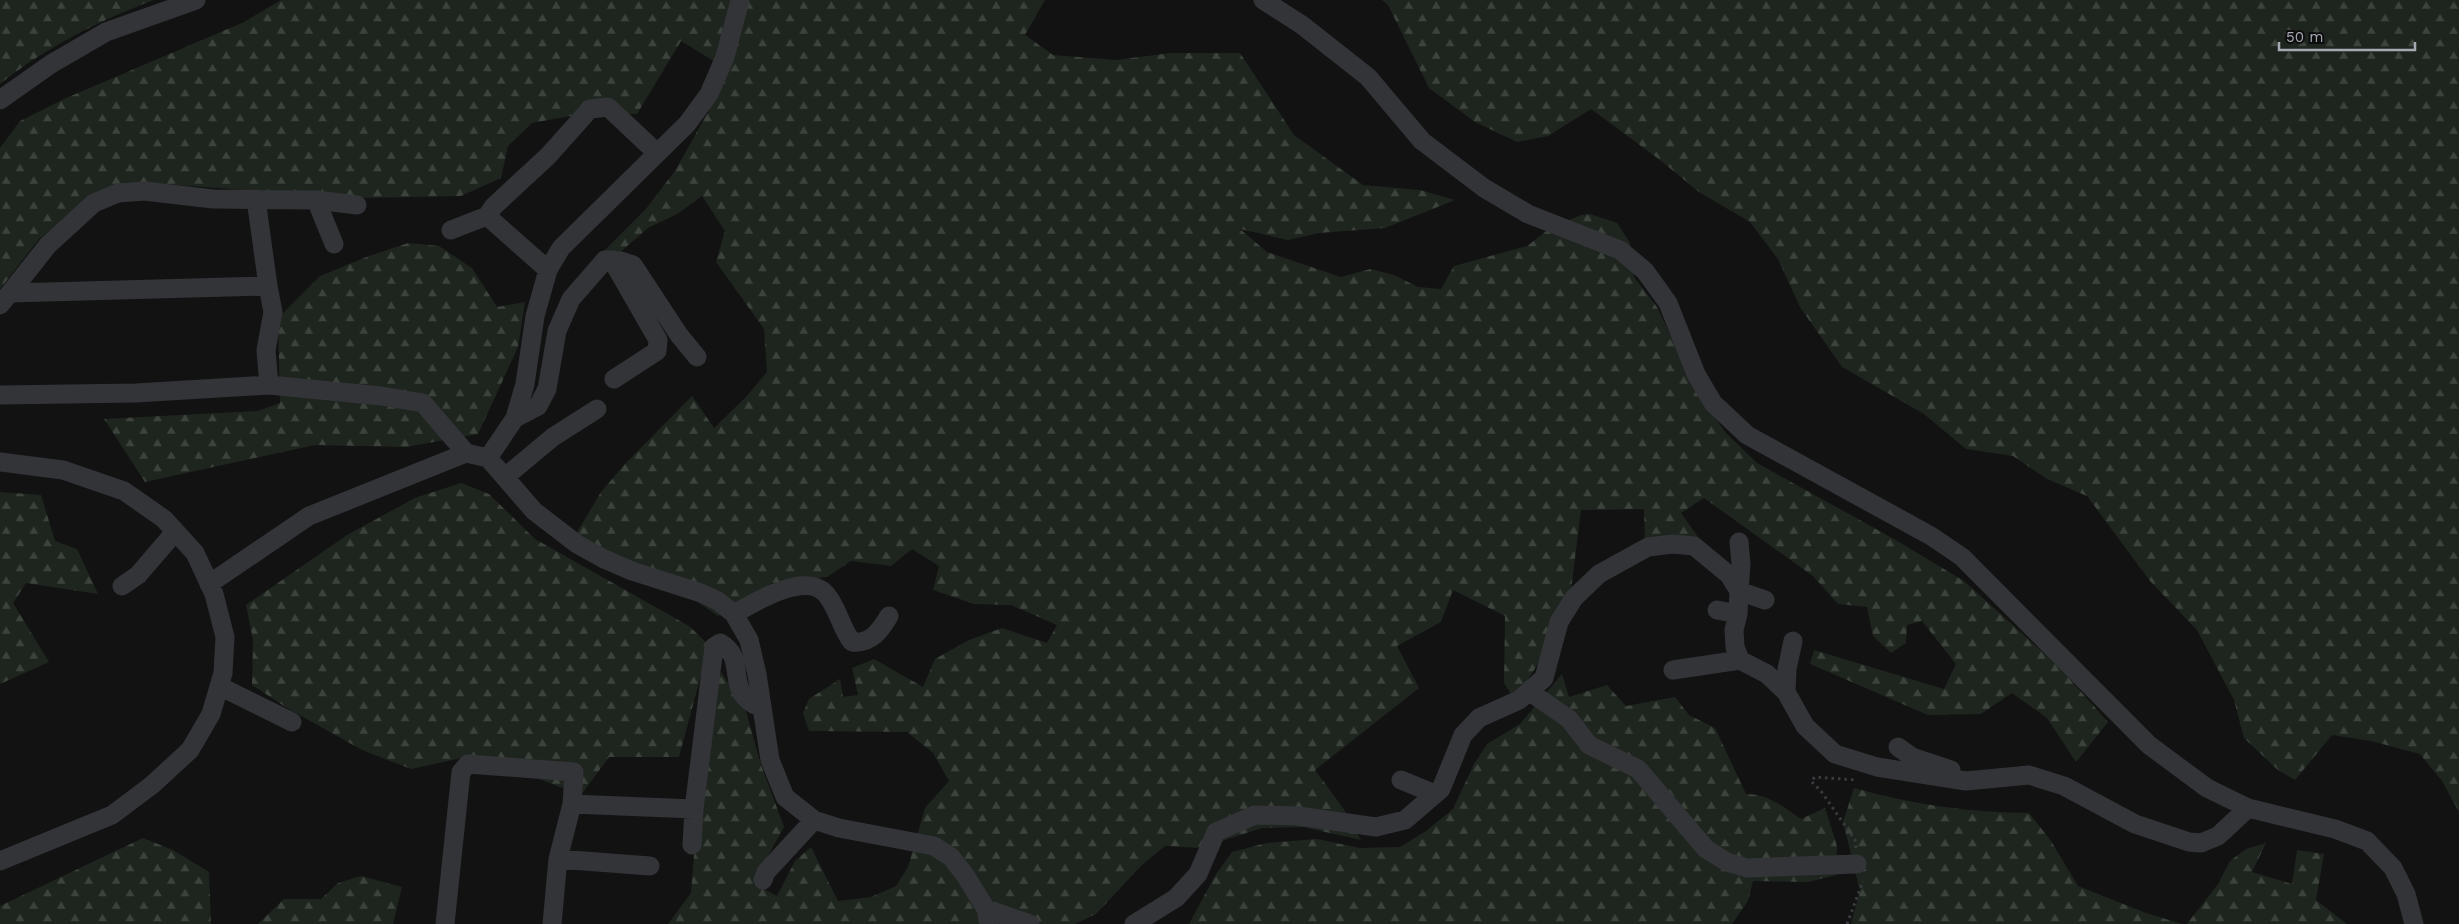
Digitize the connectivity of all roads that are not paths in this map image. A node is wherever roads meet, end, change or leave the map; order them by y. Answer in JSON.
{"nodes":[{"id":1,"x":196,"y":0,"type":"edge"},
{"id":2,"x":740,"y":0,"type":"edge"},
{"id":3,"x":1262,"y":0,"type":"edge"},
{"id":4,"x":0,"y":100,"type":"edge"},
{"id":5,"x":658,"y":152,"type":"junction"},
{"id":6,"x":256,"y":199,"type":"junction"},
{"id":7,"x":316,"y":200,"type":"junction"},
{"id":8,"x":357,"y":205,"type":"dead end"},
{"id":9,"x":487,"y":216,"type":"junction"},
{"id":10,"x":451,"y":230,"type":"dead end"},
{"id":11,"x":334,"y":244,"type":"dead end"},
{"id":12,"x":612,"y":260,"type":"junction"},
{"id":13,"x":548,"y":270,"type":"junction"},
{"id":14,"x":268,"y":286,"type":"junction"},
{"id":15,"x":5,"y":299,"type":"edge"},
{"id":16,"x":697,"y":358,"type":"dead end"},
{"id":17,"x":614,"y":379,"type":"dead end"},
{"id":18,"x":269,"y":385,"type":"junction"},
{"id":19,"x":0,"y":395,"type":"edge"},
{"id":20,"x":597,"y":409,"type":"dead end"},
{"id":21,"x":515,"y":418,"type":"junction"},
{"id":22,"x":466,"y":452,"type":"junction"},
{"id":23,"x":488,"y":458,"type":"junction"},
{"id":24,"x":0,"y":462,"type":"edge"},
{"id":25,"x":505,"y":477,"type":"junction"},
{"id":26,"x":175,"y":532,"type":"junction"},
{"id":27,"x":1739,"y":542,"type":"dead end"},
{"id":28,"x":209,"y":584,"type":"junction"},
{"id":29,"x":122,"y":586,"type":"dead end"},
{"id":30,"x":1739,"y":590,"type":"junction"},
{"id":31,"x":1765,"y":600,"type":"dead end"},
{"id":32,"x":1717,"y":610,"type":"dead end"},
{"id":33,"x":734,"y":614,"type":"junction"},
{"id":34,"x":1738,"y":614,"type":"junction"},
{"id":35,"x":889,"y":616,"type":"dead end"},
{"id":36,"x":1793,"y":641,"type":"dead end"},
{"id":37,"x":1740,"y":660,"type":"junction"},
{"id":38,"x":1673,"y":670,"type":"dead end"},
{"id":39,"x":219,"y":686,"type":"junction"},
{"id":40,"x":1530,"y":692,"type":"junction"},
{"id":41,"x":1786,"y":692,"type":"junction"},
{"id":42,"x":762,"y":708,"type":"junction"},
{"id":43,"x":292,"y":722,"type":"dead end"},
{"id":44,"x":1898,"y":747,"type":"dead end"},
{"id":45,"x":1401,"y":780,"type":"dead end"},
{"id":46,"x":1966,"y":781,"type":"junction"},
{"id":47,"x":1435,"y":794,"type":"junction"},
{"id":48,"x":572,"y":804,"type":"junction"},
{"id":49,"x":2248,"y":808,"type":"junction"},
{"id":50,"x":694,"y":809,"type":"junction"},
{"id":51,"x":814,"y":820,"type":"junction"},
{"id":52,"x":692,"y":845,"type":"dead end"},
{"id":53,"x":558,"y":859,"type":"junction"},
{"id":54,"x":0,"y":861,"type":"edge"},
{"id":55,"x":1857,"y":864,"type":"road end"},
{"id":56,"x":650,"y":866,"type":"dead end"},
{"id":57,"x":763,"y":880,"type":"dead end"},
{"id":58,"x":988,"y":916,"type":"edge"},
{"id":59,"x":445,"y":924,"type":"edge"},
{"id":60,"x":552,"y":924,"type":"edge"},
{"id":61,"x":1030,"y":924,"type":"edge"},
{"id":62,"x":1134,"y":924,"type":"edge"},
{"id":63,"x":2414,"y":924,"type":"edge"}],
"edges":[{"from":1,"to":4,"type":"street"},
{"from":2,"to":5,"type":"street"},
{"from":3,"to":49,"type":"street"},
{"from":5,"to":9,"type":"street"},
{"from":5,"to":13,"type":"street"},
{"from":6,"to":7,"type":"street"},
{"from":6,"to":14,"type":"street"},
{"from":6,"to":15,"type":"street"},
{"from":7,"to":8,"type":"street"},
{"from":7,"to":11,"type":"street"},
{"from":9,"to":10,"type":"street"},
{"from":9,"to":13,"type":"street"},
{"from":12,"to":16,"type":"street"},
{"from":12,"to":17,"type":"street"},
{"from":12,"to":21,"type":"street"},
{"from":13,"to":21,"type":"street"},
{"from":14,"to":15,"type":"street"},
{"from":14,"to":18,"type":"street"},
{"from":18,"to":19,"type":"street"},
{"from":18,"to":22,"type":"street"},
{"from":20,"to":25,"type":"street"},
{"from":21,"to":23,"type":"street"},
{"from":22,"to":23,"type":"street"},
{"from":22,"to":28,"type":"street"},
{"from":23,"to":25,"type":"street"},
{"from":24,"to":26,"type":"street"},
{"from":25,"to":33,"type":"street"},
{"from":26,"to":28,"type":"street"},
{"from":26,"to":29,"type":"street"},
{"from":27,"to":30,"type":"street"},
{"from":28,"to":39,"type":"street"},
{"from":30,"to":31,"type":"street"},
{"from":30,"to":34,"type":"street"},
{"from":30,"to":40,"type":"street"},
{"from":32,"to":34,"type":"street"},
{"from":33,"to":35,"type":"street"},
{"from":33,"to":42,"type":"street"},
{"from":34,"to":37,"type":"street"},
{"from":36,"to":41,"type":"street"},
{"from":37,"to":38,"type":"street"},
{"from":37,"to":41,"type":"street"},
{"from":39,"to":43,"type":"street"},
{"from":39,"to":54,"type":"street"},
{"from":40,"to":47,"type":"street"},
{"from":40,"to":55,"type":"street"},
{"from":41,"to":46,"type":"street"},
{"from":42,"to":50,"type":"street"},
{"from":42,"to":51,"type":"street"},
{"from":44,"to":46,"type":"street"},
{"from":45,"to":47,"type":"street"},
{"from":46,"to":49,"type":"street"},
{"from":47,"to":62,"type":"street"},
{"from":48,"to":50,"type":"street"},
{"from":48,"to":53,"type":"street"},
{"from":48,"to":59,"type":"street"},
{"from":49,"to":63,"type":"street"},
{"from":50,"to":52,"type":"street"},
{"from":51,"to":57,"type":"street"},
{"from":51,"to":58,"type":"street"},
{"from":53,"to":56,"type":"street"},
{"from":53,"to":60,"type":"street"},
{"from":58,"to":61,"type":"street"}]}
